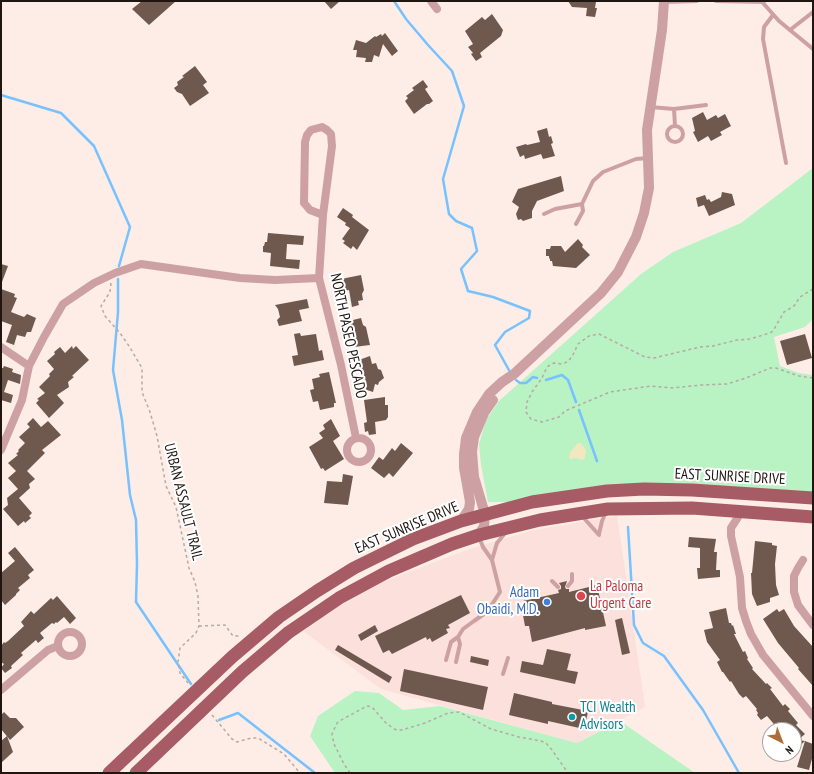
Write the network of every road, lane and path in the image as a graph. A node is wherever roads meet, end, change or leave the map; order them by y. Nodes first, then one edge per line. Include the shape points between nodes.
1 (431, 1) edge
2 (697, 1) edge
3 (716, 1) edge
4 (664, 2) edge
5 (764, 2) edge
6 (437, 9) dead end
7 (813, 12) edge
8 (773, 15) junction
9 (790, 30) junction
10 (813, 49) edge
11 (706, 105) dead end
12 (650, 107) junction
13 (674, 109) junction
14 (675, 126) dead end
15 (648, 158) junction
16 (786, 163) dead end
17 (582, 204) junction
18 (544, 214) dead end
19 (323, 215) junction
20 (576, 224) dead end
21 (319, 278) junction
22 (111, 284) dead end
23 (813, 289) edge
24 (1, 347) edge
25 (29, 366) junction
26 (514, 374) junction
27 (813, 378) edge
28 (356, 438) dead end
29 (1, 450) edge
30 (692, 490) junction
31 (813, 498) edge
32 (692, 508) junction
33 (608, 509) junction
34 (742, 511) junction
35 (579, 513) junction
36 (485, 514) junction
37 (813, 517) edge
38 (462, 520) junction
39 (510, 526) junction
40 (479, 535) junction
41 (492, 560) junction
42 (803, 560) dead end
43 (572, 574) dead end
44 (552, 581) dead end
45 (568, 586) dead end
46 (558, 587) dead end
47 (279, 617) junction
48 (813, 625) edge
49 (199, 626) junction
50 (289, 632) junction
51 (254, 637) junction
52 (458, 637) junction
53 (58, 646) dead end
54 (508, 658) dead end
55 (446, 660) dead end
56 (456, 662) dead end
57 (504, 674) dead end
58 (192, 688) dead end
59 (1, 690) edge
60 (209, 710) dead end
61 (813, 716) edge
62 (109, 773) edge
63 (136, 773) edge
64 (300, 773) edge
65 (350, 773) edge
66 (568, 773) edge

1 - 6 street
2 - 4 lane
3 - 5 lane
4 - 12 street
5 - 8 lane
7 - 9 lane
8 - 9 lane
8 - 16 lane via 764,27 763,40
9 - 10 lane
11 - 13 lane
12 - 13 lane
12 - 15 street via 647,130
13 - 14 lane
15 - 17 lane via 636,159 603,172 593,182
15 - 26 street via 649,188 644,213 636,237 618,272 601,293
17 - 18 lane via 555,209
17 - 20 lane via 583,211
19 - 19 street, NORTH PASEO PESCADO via 333,139 322,127 311,130 305,142 304,203 310,210
19 - 21 street, NORTH PASEO PESCADO
21 - 25 street via 240,278 141,264 94,283 63,304
21 - 28 street, NORTH PASEO PESCADO
22 - 49 path, URBAN ASSAULT TRAIL via 110,292 101,306 105,316 142,368 142,392 150,412 166,486 176,507 189,568 195,582
23 - 27 path via 784,312 773,331 750,339 654,358 645,357 600,334 589,336 578,344 567,362 550,364 527,402 526,412 532,419 542,422 559,417 565,411 610,392 651,386 672,388 727,384 770,368
24 - 25 street
25 - 29 street via 22,400
26 - 36 street via 484,414 474,437 472,464
26 - 38 street via 489,394 477,412 466,438 464,468 470,502
30 - 31 main road, EAST SUNRISE DRIVE
30 - 32 main road
30 - 36 main road, EAST SUNRISE DRIVE via 644,489 600,492 532,502
32 - 33 main road, EAST SUNRISE DRIVE
32 - 34 main road, EAST SUNRISE DRIVE
33 - 35 main road, EAST SUNRISE DRIVE
33 - 35 lane via 603,517 599,535
34 - 37 main road, EAST SUNRISE DRIVE
34 - 61 street via 731,528 731,536 740,577 742,608 751,634 763,655
35 - 39 main road, EAST SUNRISE DRIVE
36 - 38 main road, EAST SUNRISE DRIVE
36 - 40 street via 484,526
38 - 47 main road, EAST SUNRISE DRIVE via 413,539 360,565
39 - 40 main road, EAST SUNRISE DRIVE
39 - 41 lane via 497,543
40 - 41 lane via 483,548
40 - 50 main road, EAST SUNRISE DRIVE via 438,549 389,571 339,598
41 - 52 lane via 500,592 487,612 463,629
42 - 48 street via 794,576 794,592 798,605
43 - 45 lane via 572,581
44 - 46 lane
47 - 50 main road
47 - 51 main road, EAST SUNRISE DRIVE
49 - 51 path via 225,625 233,636
49 - 58 path via 196,633 180,648 178,662 180,673
50 - 63 main road, EAST SUNRISE DRIVE via 242,672
51 - 62 main road, EAST SUNRISE DRIVE
52 - 55 lane via 451,642
52 - 56 lane via 460,644
53 - 59 street via 48,650
54 - 57 lane
60 - 64 path via 237,742 258,738 284,754
65 - 66 path via 334,744 332,734 337,723 367,706 372,707 390,727 398,730 425,723 448,713 459,712 508,735 541,741 552,750

